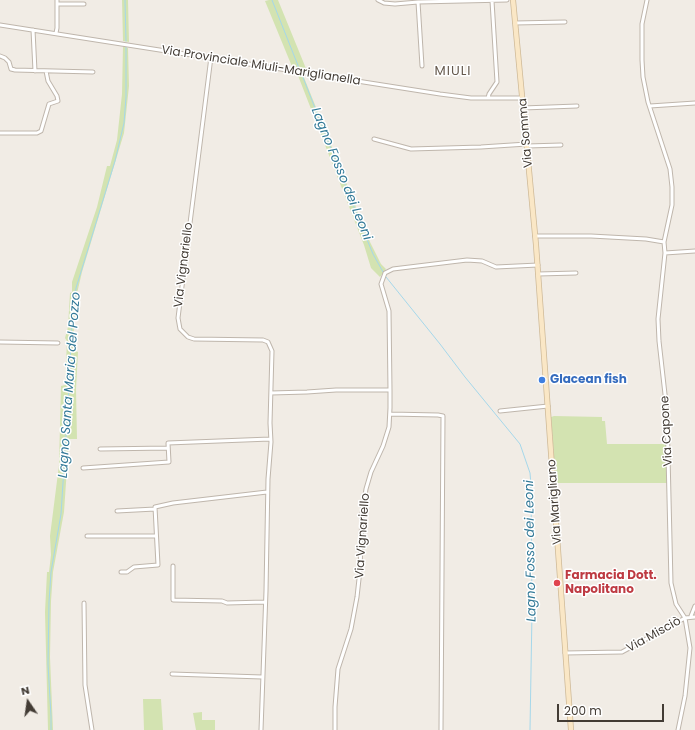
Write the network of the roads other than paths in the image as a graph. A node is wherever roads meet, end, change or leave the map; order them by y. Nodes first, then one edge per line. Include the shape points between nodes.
1 (378, 0) edge
2 (507, 0) edge
3 (513, 0) edge
4 (647, 0) edge
5 (492, 1) edge
6 (57, 2) edge
7 (399, 2) edge
8 (418, 2) junction
9 (84, 4) dead end
10 (565, 22) dead end
11 (515, 23) junction
12 (0, 25) edge
13 (33, 30) junction
14 (56, 33) junction
15 (0, 56) edge
16 (211, 57) junction
17 (422, 66) dead end
18 (35, 71) junction
19 (46, 71) junction
20 (93, 72) dead end
21 (488, 98) junction
22 (522, 98) junction
23 (695, 103) edge
24 (577, 106) dead end
25 (650, 106) junction
26 (523, 108) junction
27 (0, 133) edge
28 (374, 139) dead end
29 (561, 144) dead end
30 (527, 145) junction
31 (535, 236) junction
32 (664, 242) junction
33 (695, 251) edge
34 (665, 253) junction
35 (538, 265) junction
36 (538, 274) junction
37 (576, 274) dead end
38 (0, 342) edge
39 (58, 344) dead end
40 (390, 390) junction
41 (271, 393) junction
42 (548, 406) junction
43 (500, 411) dead end
44 (390, 414) junction
45 (270, 439) junction
46 (168, 448) junction
47 (100, 449) dead end
48 (83, 468) dead end
49 (267, 492) junction
50 (155, 509) junction
51 (117, 511) dead end
52 (87, 536) dead end
53 (156, 536) junction
54 (173, 566) dead end
55 (121, 572) dead end
56 (265, 602) junction
57 (84, 603) dead end
58 (695, 606) edge
59 (691, 616) junction
60 (695, 617) edge
61 (685, 618) junction
62 (565, 653) junction
63 (172, 674) dead end
64 (262, 677) junction
65 (92, 730) edge
66 (261, 730) edge
67 (335, 730) edge
68 (441, 730) edge
69 (571, 730) edge
70 (678, 730) edge

1 - 7 street via 384,3
2 - 5 street
3 - 11 street, Via Somma
4 - 25 street, Via Capone via 642,24 642,60
5 - 8 street
5 - 21 street via 497,82
6 - 9 street
6 - 14 street
7 - 8 street
8 - 17 street
10 - 11 street
11 - 22 street, Via Somma
12 - 13 street, Via Provinciale Miuli-Mariglianella
13 - 14 street, Via Provinciale Miuli-Mariglianella
13 - 18 street
14 - 16 street, Via Provinciale Miuli-Mariglianella
15 - 18 street via 8,60 12,70
16 - 21 street, Via Provinciale Miuli-Mariglianella via 370,84
16 - 41 street, Via Vignariello via 178,318 180,329 194,339 268,342 272,351
18 - 19 street
19 - 20 street
19 - 27 street via 58,101 49,104 41,131
21 - 22 street, Via Provinciale Miuli-Mariglianella
22 - 26 street, Via Somma
23 - 25 street
24 - 26 street
25 - 32 street, Via Capone via 672,178 672,205
26 - 30 street, Via Somma
28 - 30 street via 407,149
29 - 30 street
30 - 31 street, Via Somma
31 - 32 street via 591,236
31 - 35 street, Via Somma
32 - 34 street, Via Capone
33 - 34 street
34 - 61 street, Via Capone via 658,319 667,412 671,583 676,604
35 - 36 street, Via Marigliano
35 - 40 street, Via Vignariello via 496,267 477,260 393,269 385,273 381,287 389,311
36 - 37 street
36 - 42 street, Via Marigliano
38 - 39 street
40 - 41 street
40 - 44 street, Via Vignariello
41 - 45 street, Via Vignariello
42 - 43 street
42 - 62 street, Via Marigliano
44 - 67 street, Via Vignariello via 388,432 366,489 361,525 358,597 337,674
44 - 68 street via 443,416
45 - 46 street via 168,443
45 - 49 street, Via Vignariello
46 - 47 street
46 - 48 street via 169,462
49 - 50 street via 173,503
49 - 56 street, Via Vignariello
50 - 51 street
50 - 53 street
52 - 53 street
53 - 55 street via 158,565 134,566 127,572
54 - 56 street via 173,600
56 - 64 street, Via Vignariello
57 - 65 street via 85,685
58 - 59 street
59 - 60 street, Via Misciò
59 - 61 street, Via Misciò
61 - 62 street, Via Misciò via 622,652
61 - 70 street via 689,657
62 - 69 street, Via Marigliano
63 - 64 street
64 - 66 street, Via Vignariello

